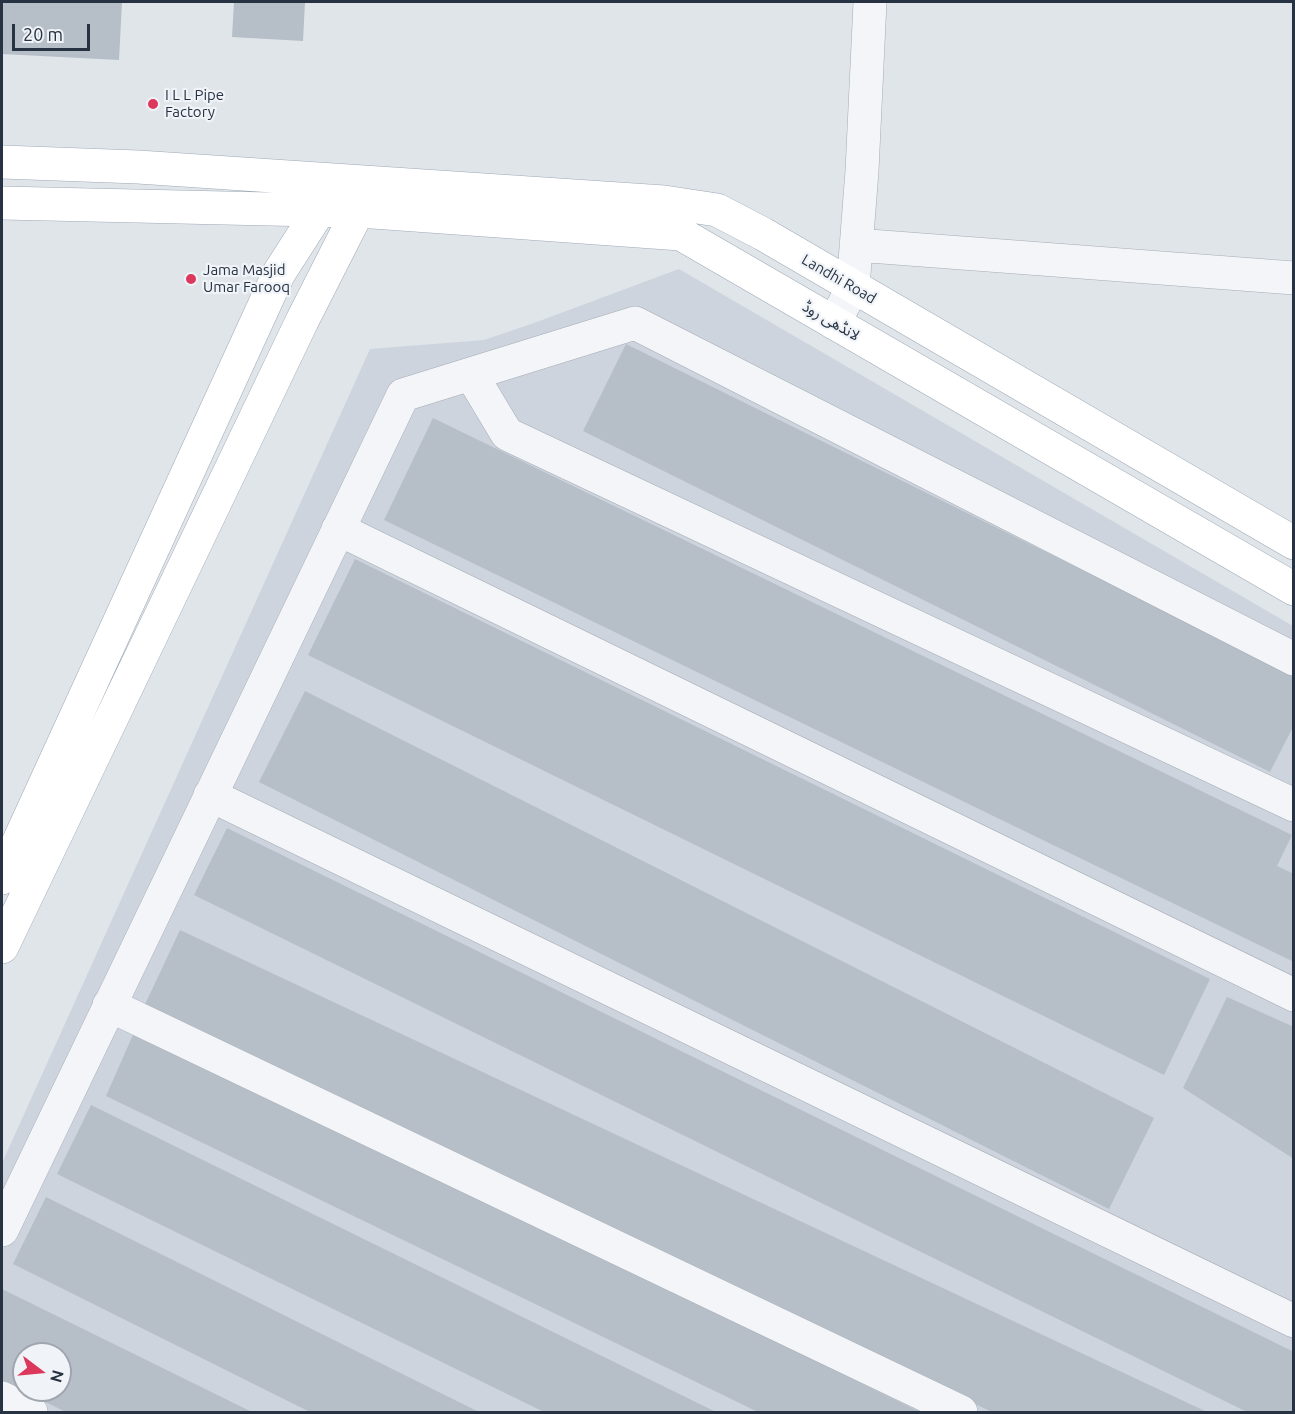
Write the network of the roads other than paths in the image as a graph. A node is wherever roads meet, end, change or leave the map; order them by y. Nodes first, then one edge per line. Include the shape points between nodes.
1 (870, 2) edge
2 (2, 162) edge
3 (326, 195) junction
4 (365, 197) junction
5 (2, 203) edge
6 (856, 245) junction
7 (1293, 278) edge
8 (853, 287) junction
9 (834, 323) junction
10 (471, 374) junction
11 (1264, 526) junction
12 (338, 529) junction
13 (1293, 543) edge
14 (1244, 560) junction
15 (1293, 589) edge
16 (1293, 659) edge
17 (210, 795) junction
18 (1293, 805) edge
19 (5, 861) edge
20 (2, 947) edge
21 (1293, 995) edge
22 (109, 1005) junction
23 (2, 1230) edge
24 (1293, 1321) edge
25 (2, 1398) edge
26 (31, 1413) edge
27 (961, 1413) edge

1 - 6 street
2 - 3 main road via 138,167
3 - 4 main road, Landhi Road
3 - 5 main road
3 - 19 main road via 279,273
4 - 8 main road, Landhi Road via 664,202 717,210
4 - 9 main road, لانڈھی روڈ via 681,234
4 - 20 main road
6 - 7 street
6 - 8 street
8 - 9 street
8 - 11 main road, Landhi Road
9 - 14 main road, لانڈھی روڈ
10 - 12 street via 403,395
10 - 16 street via 635,323
10 - 18 street via 507,434
11 - 13 main road, Landhi Road
11 - 14 main road
12 - 17 street
12 - 21 street
14 - 15 main road, لانڈھی روڈ
17 - 22 street
17 - 24 street
22 - 23 street
22 - 27 street
25 - 26 street

